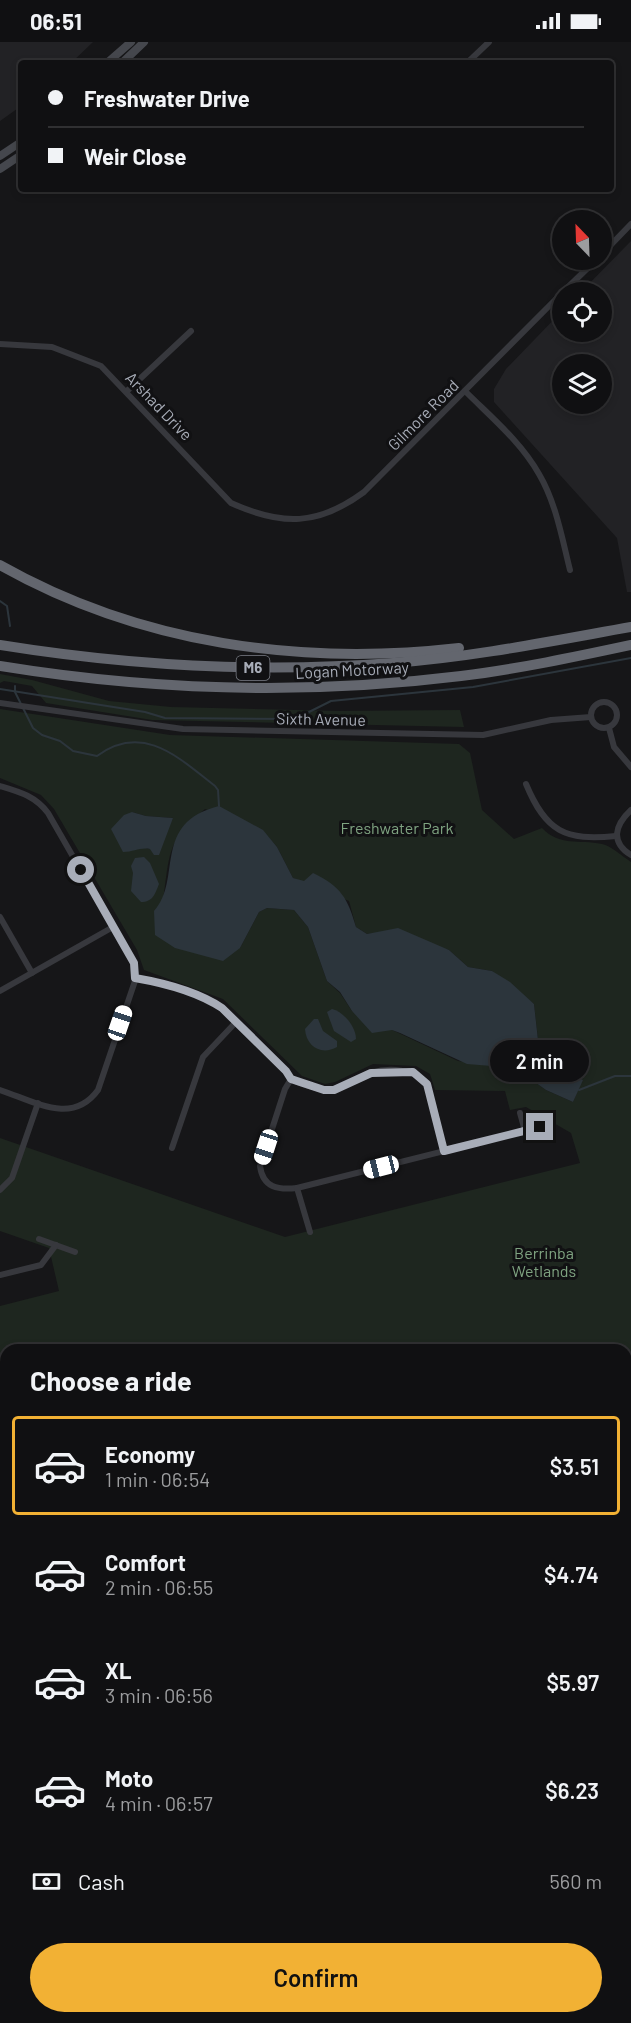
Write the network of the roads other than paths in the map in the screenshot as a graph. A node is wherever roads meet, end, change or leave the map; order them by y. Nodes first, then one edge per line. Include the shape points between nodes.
1 (131, 42) edge
2 (144, 42) edge
3 (489, 42) edge
4 (110, 60) edge
5 (125, 60) edge
6 (470, 60) edge
7 (18, 144) edge
8 (0, 156) edge
9 (18, 157) edge
10 (0, 169) edge
11 (631, 224) edge
12 (612, 244) edge
13 (586, 270) edge
14 (574, 282) edge
15 (552, 304) edge
16 (191, 331) dead end
17 (0, 344) edge
18 (127, 391) junction
19 (466, 392) junction
20 (282, 520) joint
21 (0, 565) edge
22 (570, 570) dead end
23 (631, 627) edge
24 (0, 645) edge
25 (631, 645) edge
26 (507, 649) junction
27 (0, 666) edge
28 (2, 703) edge
29 (591, 717) junction
30 (609, 728) junction
31 (631, 767) edge
32 (525, 784) dead end
33 (0, 786) edge
34 (631, 810) edge
35 (616, 836) junction
36 (631, 855) edge
37 (0, 917) edge
38 (113, 927) junction
39 (32, 973) junction
40 (135, 978) junction
41 (0, 991) edge
42 (236, 1022) junction
43 (291, 1079) junction
44 (0, 1090) edge
45 (38, 1103) junction
46 (520, 1113) dead end
47 (540, 1127) dead end
48 (525, 1131) junction
49 (172, 1148) dead end
50 (444, 1151) junction
51 (297, 1188) junction
52 (0, 1190) edge
53 (310, 1232) dead end
54 (39, 1239) dead end
55 (56, 1245) junction
56 (75, 1252) dead end
57 (0, 1275) edge

1 - 4 main road
2 - 5 main road
3 - 6 street
7 - 8 main road
9 - 10 main road
11 - 12 street
13 - 14 street, Gilmore Road
15 - 19 street, Gilmore Road
16 - 18 street
17 - 18 street, Arshad Drive via 52,346 85,358 101,366
18 - 20 street, Arshad Drive via 231,503
19 - 20 street, Gilmore Road via 364,492 343,507 314,518
19 - 22 street via 539,474 551,497
21 - 26 highway via 85,606 227,645 349,655 478,646
23 - 26 highway, Logan Motorway / M6
24 - 26 highway, Logan Motorway / M6 via 122,661 263,668 395,663
25 - 27 highway, Logan Motorway / M6 via 463,676 314,688 146,685
28 - 29 street, Sixth Avenue via 183,729 465,735
29 - 30 street via 597,727
29 - 30 street via 600,702 613,705 617,717
30 - 31 street via 614,747
32 - 35 street via 549,826 559,832
33 - 38 street via 40,803
34 - 35 street via 617,826
35 - 36 street via 622,850
37 - 39 street
38 - 39 street
38 - 40 street via 134,963
39 - 41 street
40 - 42 street via 212,1002
40 - 45 street via 98,1090 77,1108 60,1110
42 - 43 street
42 - 49 street via 203,1057
43 - 50 street via 334,1090 371,1073 413,1072 427,1084
43 - 51 street via 260,1166 261,1178 269,1186 282,1190
44 - 45 street
45 - 52 street via 12,1179
46 - 48 street
47 - 48 street
48 - 50 street
50 - 51 street
51 - 53 street
54 - 55 street
55 - 56 street
55 - 57 street via 41,1265

